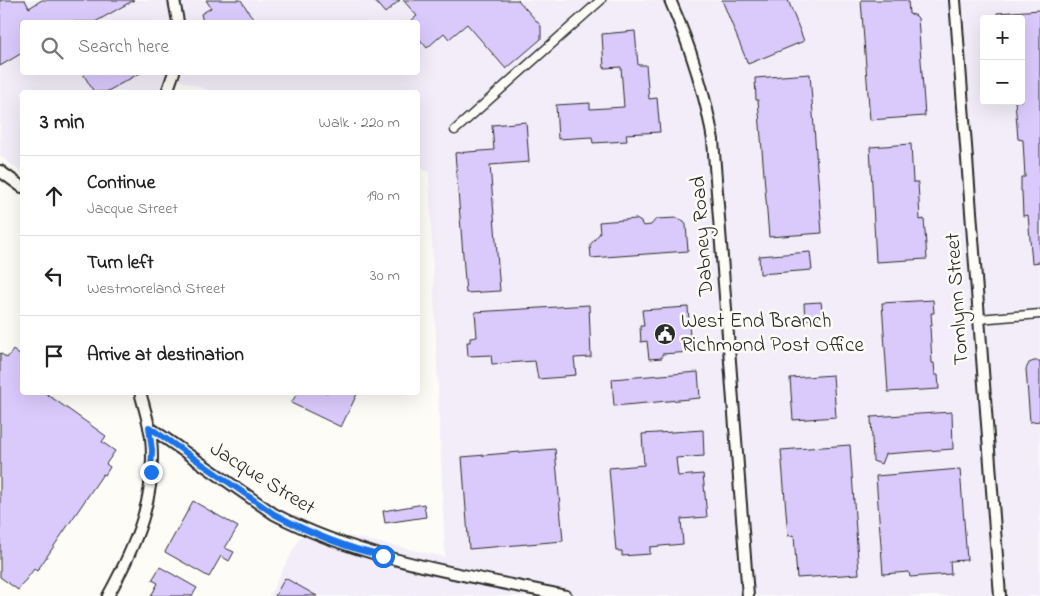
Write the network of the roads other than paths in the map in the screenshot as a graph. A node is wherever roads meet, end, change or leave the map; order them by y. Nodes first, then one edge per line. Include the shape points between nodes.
1 (174, 0) edge
2 (601, 0) edge
3 (670, 0) edge
4 (955, 0) edge
5 (178, 20) edge
6 (173, 75) edge
7 (168, 90) edge
8 (455, 130) dead end
9 (0, 170) edge
10 (20, 185) edge
11 (1040, 314) edge
12 (978, 319) junction
13 (141, 395) edge
14 (149, 427) junction
15 (108, 596) edge
16 (566, 596) edge
17 (748, 596) edge
18 (1000, 596) edge

1 - 5 street
2 - 8 street
3 - 17 street, Dabney Road via 693,56 713,140
4 - 12 street, Tomlynn Street
6 - 7 street
9 - 10 street
11 - 12 street
12 - 18 street, Tomlynn Street
13 - 14 street
14 - 15 street via 152,459 146,509 136,541
14 - 16 street, Jacque Street via 274,514 331,540 369,553

